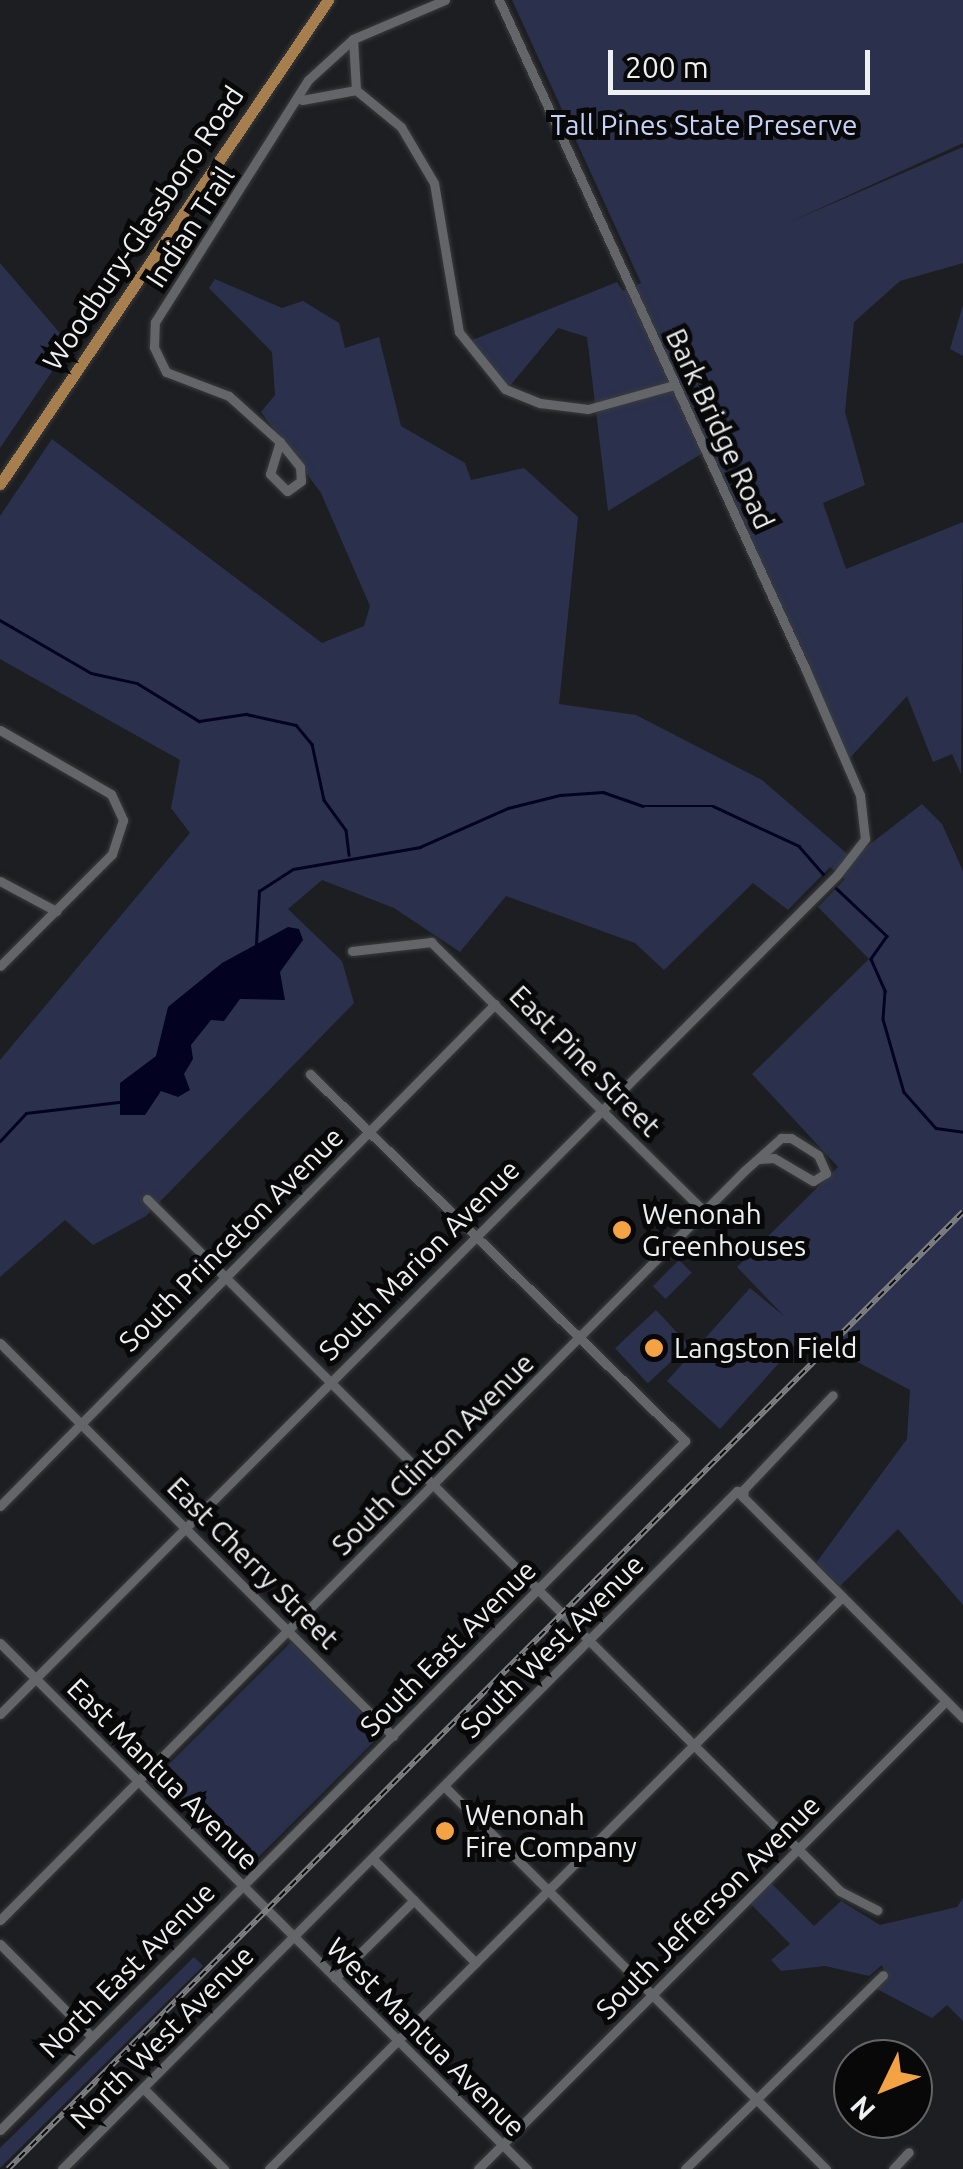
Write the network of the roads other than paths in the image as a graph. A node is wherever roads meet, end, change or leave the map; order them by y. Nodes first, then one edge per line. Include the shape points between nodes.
1 (328, 0) edge
2 (445, 0) edge
3 (498, 0) edge
4 (353, 38) junction
5 (356, 90) junction
6 (300, 100) junction
7 (674, 385) junction
8 (280, 442) junction
9 (0, 484) edge
10 (0, 730) edge
11 (836, 875) joint
12 (0, 881) edge
13 (56, 912) junction
14 (352, 951) dead end
15 (0, 966) edge
16 (495, 1004) junction
17 (310, 1074) dead end
18 (600, 1108) junction
19 (369, 1132) junction
20 (759, 1158) junction
21 (147, 1198) dead end
22 (706, 1214) junction
23 (475, 1236) junction
24 (228, 1276) junction
25 (579, 1338) junction
26 (0, 1343) edge
27 (332, 1380) junction
28 (834, 1395) dead end
29 (82, 1423) junction
30 (436, 1484) junction
31 (744, 1497) junction
32 (0, 1506) edge
33 (186, 1528) junction
34 (540, 1588) junction
35 (842, 1597) junction
36 (289, 1631) junction
37 (590, 1639) junction
38 (0, 1644) edge
39 (36, 1679) junction
40 (946, 1700) junction
41 (0, 1714) edge
42 (963, 1718) edge
43 (392, 1736) junction
44 (695, 1743) junction
45 (138, 1782) junction
46 (445, 1787) junction
47 (798, 1848) junction
48 (373, 1859) junction
49 (244, 1886) junction
50 (549, 1891) junction
51 (414, 1900) junction
52 (877, 1910) dead end
53 (0, 1920) edge
54 (294, 1937) junction
55 (0, 1944) edge
56 (476, 1963) junction
57 (883, 1975) dead end
58 (335, 1978) junction
59 (652, 1995) junction
60 (91, 2036) junction
61 (398, 2041) junction
62 (144, 2088) junction
63 (756, 2098) junction
64 (0, 2130) edge
65 (502, 2145) junction
66 (909, 2152) dead end
67 (62, 2169) edge
68 (224, 2169) edge
69 (269, 2169) edge
70 (478, 2169) edge
71 (526, 2169) edge
72 (685, 2169) edge
73 (826, 2169) edge
74 (892, 2169) edge

1 - 9 main road, Woodbury-Glassboro Road
2 - 4 street, Indian Trail
3 - 7 street, Bark Bridge Road
4 - 5 street
4 - 6 street, Indian Trail via 308,80
5 - 6 street
5 - 7 street via 392,116 431,175 444,218 448,293 459,332 504,389 588,409
6 - 8 street, Indian Trail via 155,322 154,336 166,372 229,396
7 - 11 street, Bark Bridge Road via 860,795 865,839
8 - 8 street via 270,474 287,491 302,481 297,460
10 - 13 street via 97,784 119,806 121,836 112,854
11 - 18 street, South Marion Avenue
12 - 13 street
13 - 15 street
14 - 16 street, East Pine Street via 431,942
16 - 18 street, East Pine Street
16 - 19 street, South Princeton Avenue
17 - 19 street
18 - 22 street, East Pine Street
18 - 23 street, South Marion Avenue
19 - 23 street
19 - 24 street, South Princeton Avenue
20 - 20 street, South Clinton Avenue via 791,1138 818,1155 826,1173 813,1180 787,1164
20 - 22 street, South Clinton Avenue
21 - 24 street
22 - 25 street, South Clinton Avenue
23 - 25 street
23 - 27 street, South Marion Avenue
24 - 27 street
24 - 29 street, South Princeton Avenue
25 - 30 street, South Clinton Avenue
25 - 34 street, South East Avenue via 685,1441
26 - 29 street, East Cherry Street
27 - 30 street
27 - 33 street, South Marion Avenue
28 - 31 street, South West Avenue via 744,1488
29 - 32 street, South Princeton Avenue
29 - 33 street, East Cherry Street
30 - 34 street
30 - 36 street, South Clinton Avenue
31 - 35 street
31 - 37 street, South West Avenue via 736,1490
33 - 36 street, East Cherry Street
33 - 39 street, South Marion Avenue
34 - 37 street
34 - 43 street, South East Avenue
35 - 40 street
35 - 44 street
36 - 43 street, East Cherry Street
36 - 45 street, South Clinton Avenue
37 - 44 street
37 - 46 street, South West Avenue
38 - 39 street, East Mantua Avenue
39 - 41 street, South Marion Avenue
39 - 45 street, East Mantua Avenue
40 - 42 street
40 - 47 street, South Jefferson Avenue
43 - 49 street, South East Avenue
44 - 47 street
44 - 50 street
45 - 49 street, East Mantua Avenue
45 - 53 street, South Clinton Avenue
46 - 48 street, South West Avenue
46 - 50 street
47 - 52 street via 857,1904
47 - 59 street, South Jefferson Avenue
48 - 51 street
48 - 54 street, South West Avenue
49 - 54 street, East Mantua Avenue
49 - 60 street, North East Avenue
50 - 56 street
50 - 59 street
51 - 56 street
51 - 58 street
54 - 58 street, West Mantua Avenue
54 - 62 street, North West Avenue
55 - 60 street
56 - 61 street
57 - 63 street
58 - 61 street, West Mantua Avenue
59 - 63 street
59 - 65 street, South Jefferson Avenue
60 - 64 street, North East Avenue
61 - 65 street, West Mantua Avenue
61 - 69 street
62 - 67 street, North West Avenue
62 - 68 street
63 - 72 street
63 - 73 street
65 - 70 street, South Jefferson Avenue
65 - 71 street, West Mantua Avenue
66 - 74 street

